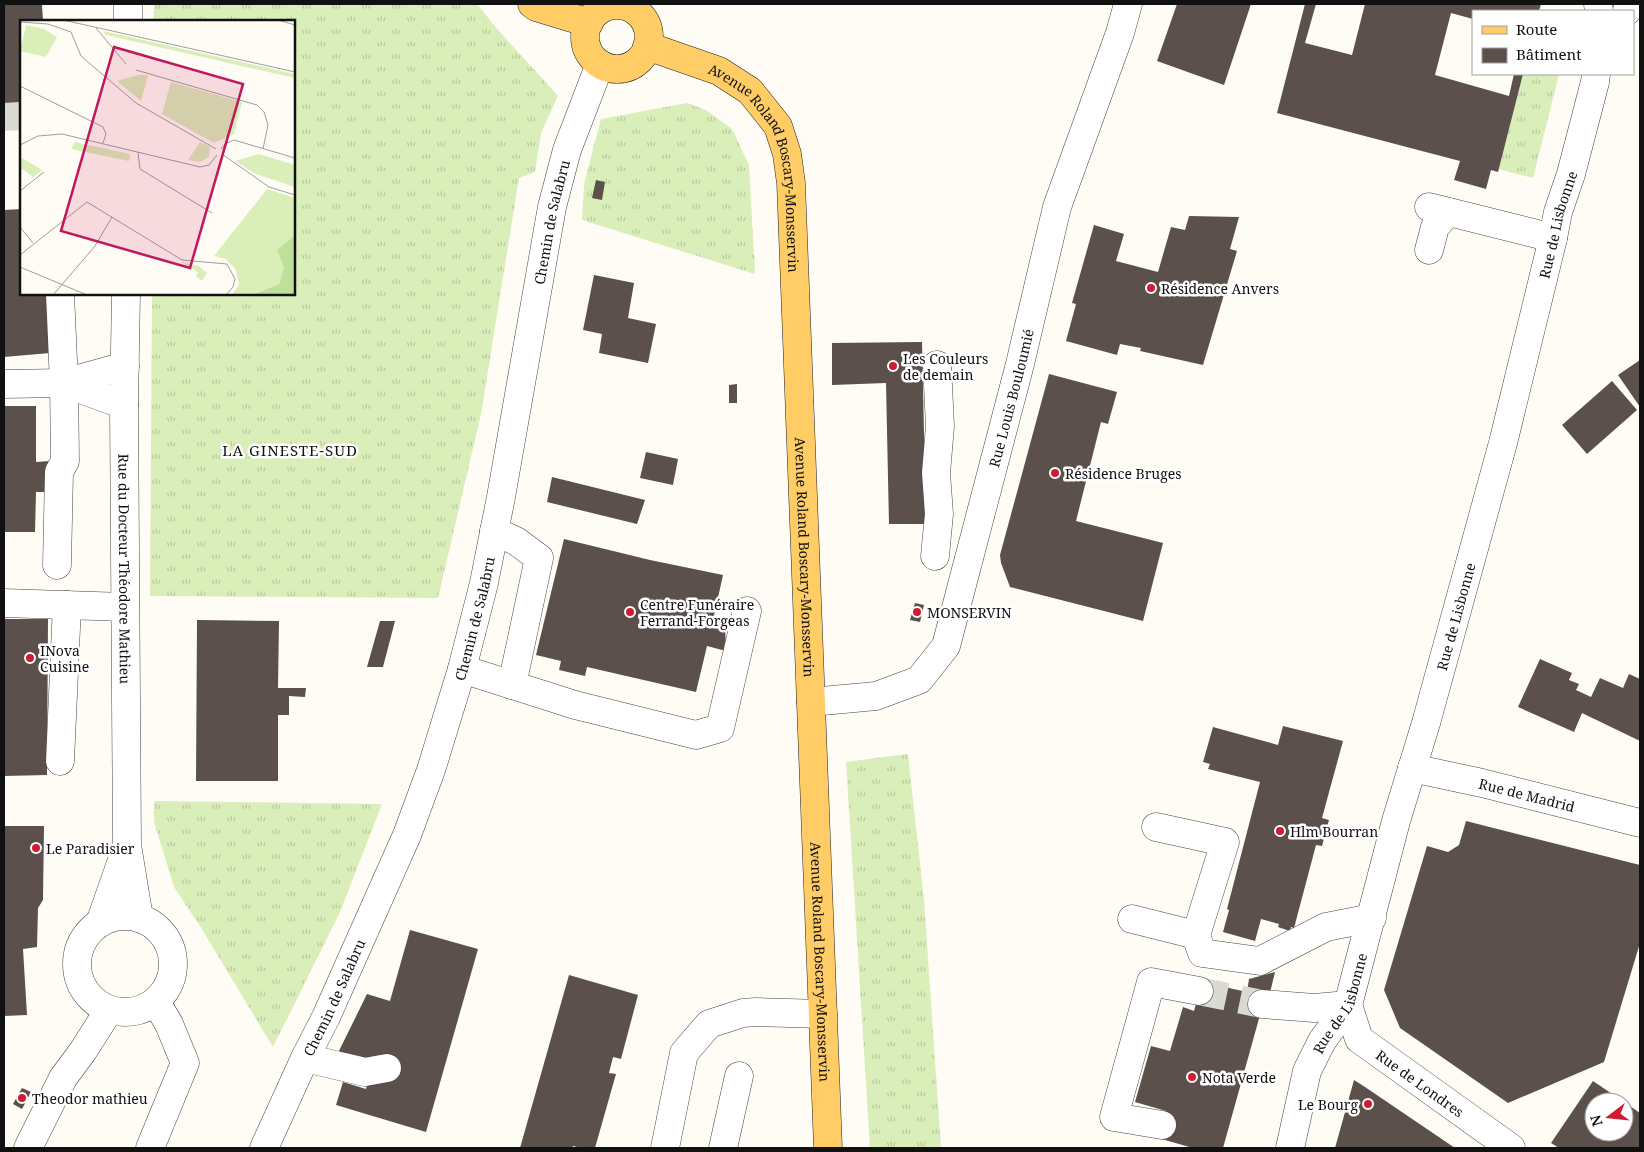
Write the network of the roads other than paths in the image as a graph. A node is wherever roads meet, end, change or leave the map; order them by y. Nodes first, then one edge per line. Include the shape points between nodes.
1 (128, 4) edge
2 (532, 4) edge
3 (1128, 4) edge
4 (627, 5) edge
5 (128, 20) edge
6 (589, 22) junction
7 (647, 46) junction
8 (600, 64) junction
9 (1596, 75) edge
10 (1553, 238) junction
11 (1429, 250) dead end
12 (60, 295) edge
13 (126, 295) edge
14 (937, 365) dead end
15 (125, 366) junction
16 (64, 383) junction
17 (4, 384) edge
18 (124, 405) junction
19 (494, 531) junction
20 (935, 556) dead end
21 (57, 565) dead end
22 (4, 603) edge
23 (67, 605) junction
24 (125, 608) junction
25 (747, 611) dead end
26 (462, 669) junction
27 (512, 685) junction
28 (811, 702) junction
29 (60, 761) dead end
30 (1412, 768) junction
31 (1640, 824) edge
32 (1156, 827) dead end
33 (127, 845) junction
34 (139, 918) junction
35 (1372, 918) junction
36 (1132, 919) dead end
37 (100, 923) junction
38 (1196, 935) junction
39 (1199, 992) tunnel mouth
40 (156, 1002) junction
41 (1262, 1004) tunnel mouth
42 (1348, 1005) junction
43 (110, 1010) junction
44 (823, 1014) junction
45 (305, 1058) junction
46 (387, 1068) dead end
47 (739, 1076) dead end
48 (1162, 1125) dead end
49 (28, 1148) edge
50 (150, 1148) edge
51 (264, 1148) edge
52 (665, 1148) edge
53 (723, 1148) edge
54 (828, 1148) edge
55 (1290, 1148) edge
56 (1511, 1148) edge

1 - 5 street
2 - 6 main road
3 - 28 street, Rue Louis Bouloumié via 1057,207 1020,364 946,646 919,680 876,696
4 - 6 main road via 600,10
4 - 7 main road via 647,26
6 - 8 main road via 586,32 588,50
7 - 8 main road via 643,55 628,66 619,69
7 - 28 main road, Avenue Roland Boscary-Monsservin via 719,71 750,91 778,126 788,154
8 - 19 street, Chemin de Salabru via 567,150 552,207
9 - 10 street, Rue de Lisbonne
10 - 11 street via 1438,209
10 - 30 street, Rue de Lisbonne via 1503,443
12 - 16 street
13 - 15 street, Rue du Docteur Théodore Mathieu
14 - 20 street via 940,426
15 - 16 street
15 - 18 street, Rue du Docteur Théodore Mathieu
16 - 17 street
16 - 18 street
16 - 21 street via 65,461 58,472
18 - 24 street, Rue du Docteur Théodore Mathieu
19 - 26 street, Chemin de Salabru
19 - 27 street via 516,540 539,558
22 - 23 street
23 - 24 street
23 - 29 street
24 - 33 street, Rue du Docteur Théodore Mathieu
25 - 27 street via 720,728 696,735 574,705
26 - 27 street
26 - 45 street, Chemin de Salabru via 408,836
28 - 44 main road, Avenue Roland Boscary-Monsservin
30 - 31 street, Rue de Madrid
30 - 35 street, Rue de Lisbonne
32 - 38 street via 1226,842
33 - 34 street, Rue du Docteur Théodore Mathieu
33 - 37 street, Rue du Docteur Théodore Mathieu
34 - 37 street via 126,916
34 - 40 street via 164,935 171,948 172,978
35 - 38 street via 1326,927 1260,961 1202,953
35 - 42 street, Rue de Lisbonne
36 - 38 street
37 - 43 street, Rue du Docteur Théodore Mathieu via 88,933 80,947 77,962 79,978 86,992 96,1003
39 - 48 street via 1151,982 1114,1117
40 - 43 street via 142,1010 126,1013
40 - 50 street via 185,1064
41 - 42 street via 1314,1008
42 - 55 street, Rue de Lisbonne via 1322,1041 1308,1071
42 - 56 street, Rue de Londres via 1359,1039
43 - 49 street via 63,1078
44 - 52 street via 743,1013 709,1024 684,1054
44 - 54 main road, Avenue Roland Boscary-Monsservin
45 - 46 street via 365,1072
45 - 51 street, Chemin de Salabru
47 - 53 street

